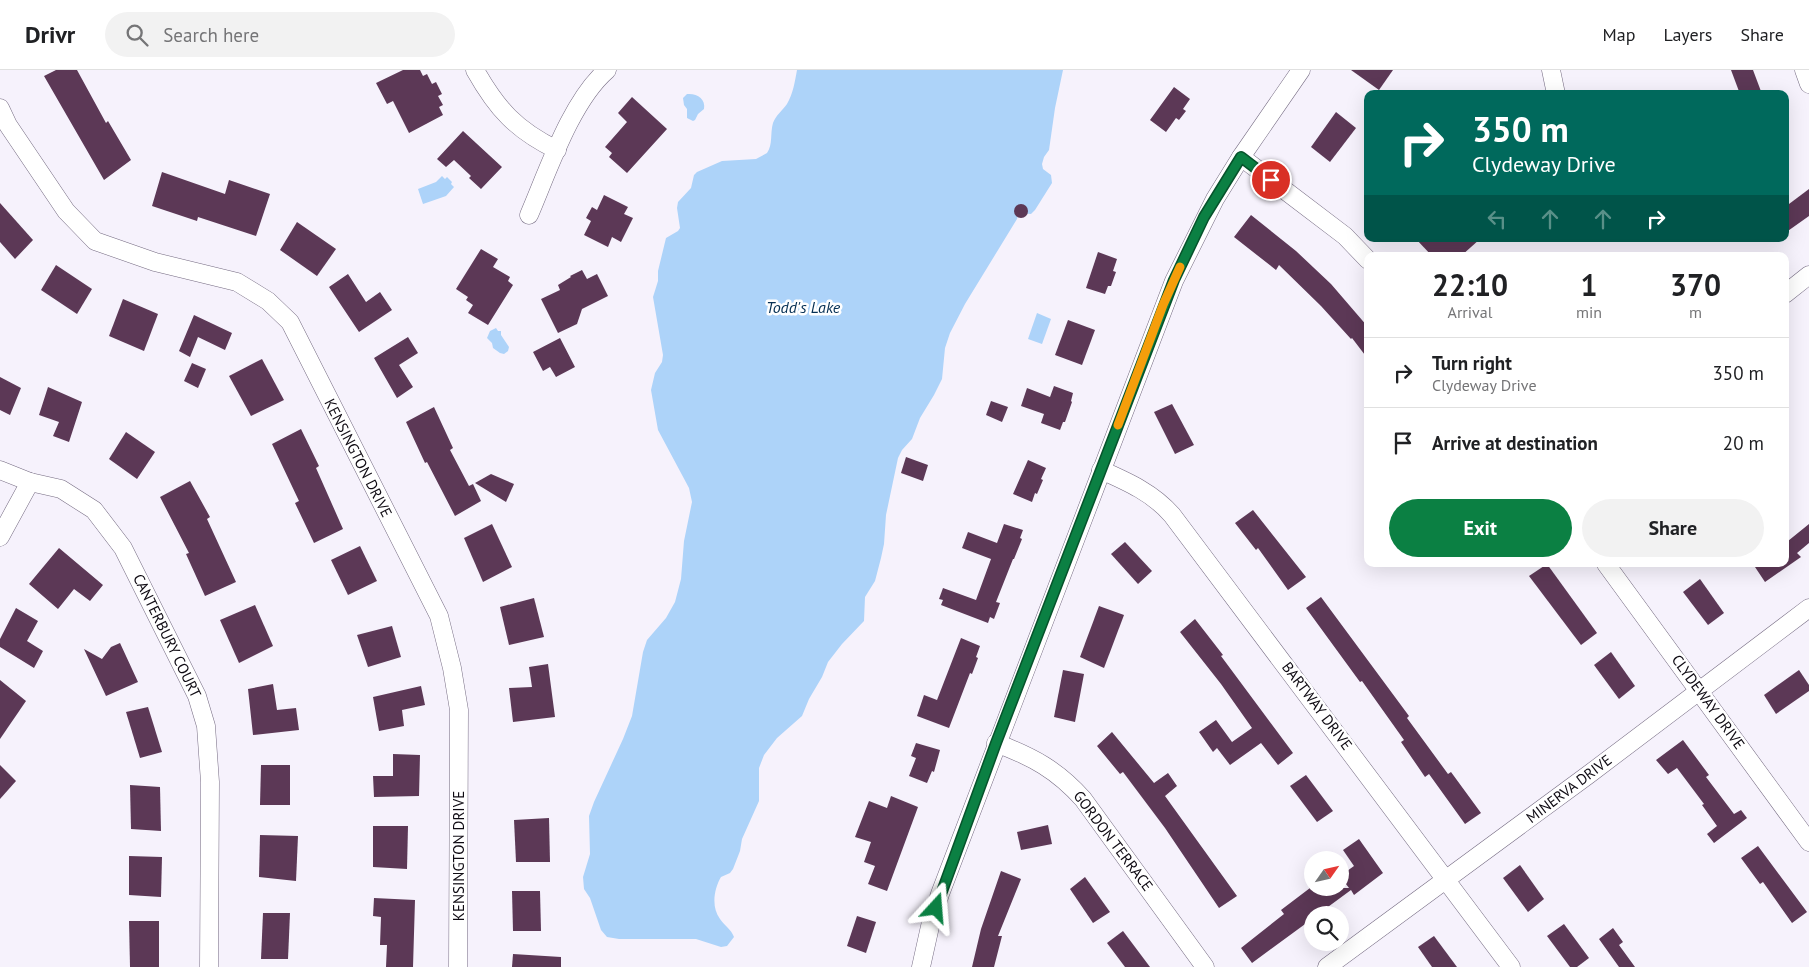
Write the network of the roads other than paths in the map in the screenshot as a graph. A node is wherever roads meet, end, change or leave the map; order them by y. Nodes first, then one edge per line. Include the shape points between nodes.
1 (475, 70) edge
2 (607, 70) edge
3 (1301, 70) edge
4 (1804, 70) edge
5 (1552, 73) edge
6 (1809, 84) edge
7 (1555, 90) edge
8 (1565, 90) edge
9 (0, 108) edge
10 (4, 130) edge
11 (556, 150) junction
12 (1241, 157) junction
13 (529, 215) dead end
14 (1364, 256) edge
15 (1809, 275) edge
16 (1789, 291) edge
17 (0, 470) edge
18 (1101, 470) junction
19 (30, 482) junction
20 (0, 537) edge
21 (1608, 567) edge
22 (1809, 608) edge
23 (1699, 690) junction
24 (996, 743) junction
25 (1809, 842) edge
26 (1446, 879) junction
27 (208, 967) edge
28 (458, 967) edge
29 (921, 967) edge
30 (1205, 967) edge
31 (1327, 967) edge
32 (1512, 967) edge

1 - 11 street via 490,96 511,120 527,134
2 - 11 street via 584,96
3 - 12 street
4 - 6 street
5 - 7 street
5 - 8 street
9 - 10 street, KENSINGTON DRIVE
10 - 28 street, KENSINGTON DRIVE via 66,211 95,241 156,262 237,282 268,301 290,322 439,616 459,710
11 - 13 street
12 - 14 street via 1346,236
12 - 18 street via 1204,217 1174,280
15 - 16 street
17 - 19 street, CANTERBURY COURT
18 - 24 street
18 - 26 street, BARTWAY DRIVE via 1143,490 1172,515
19 - 20 street
19 - 27 street, CANTERBURY COURT via 61,489 94,510 123,548 197,696 206,726 210,782
21 - 23 street, CLYDEWAY DRIVE
22 - 23 street, MINERVA DRIVE
23 - 25 street, CLYDEWAY DRIVE
23 - 26 street, MINERVA DRIVE
24 - 29 street via 940,894
24 - 30 street, GORDON TERRACE via 1048,767 1074,789
26 - 31 street, MINERVA DRIVE
26 - 32 street, BARTWAY DRIVE

